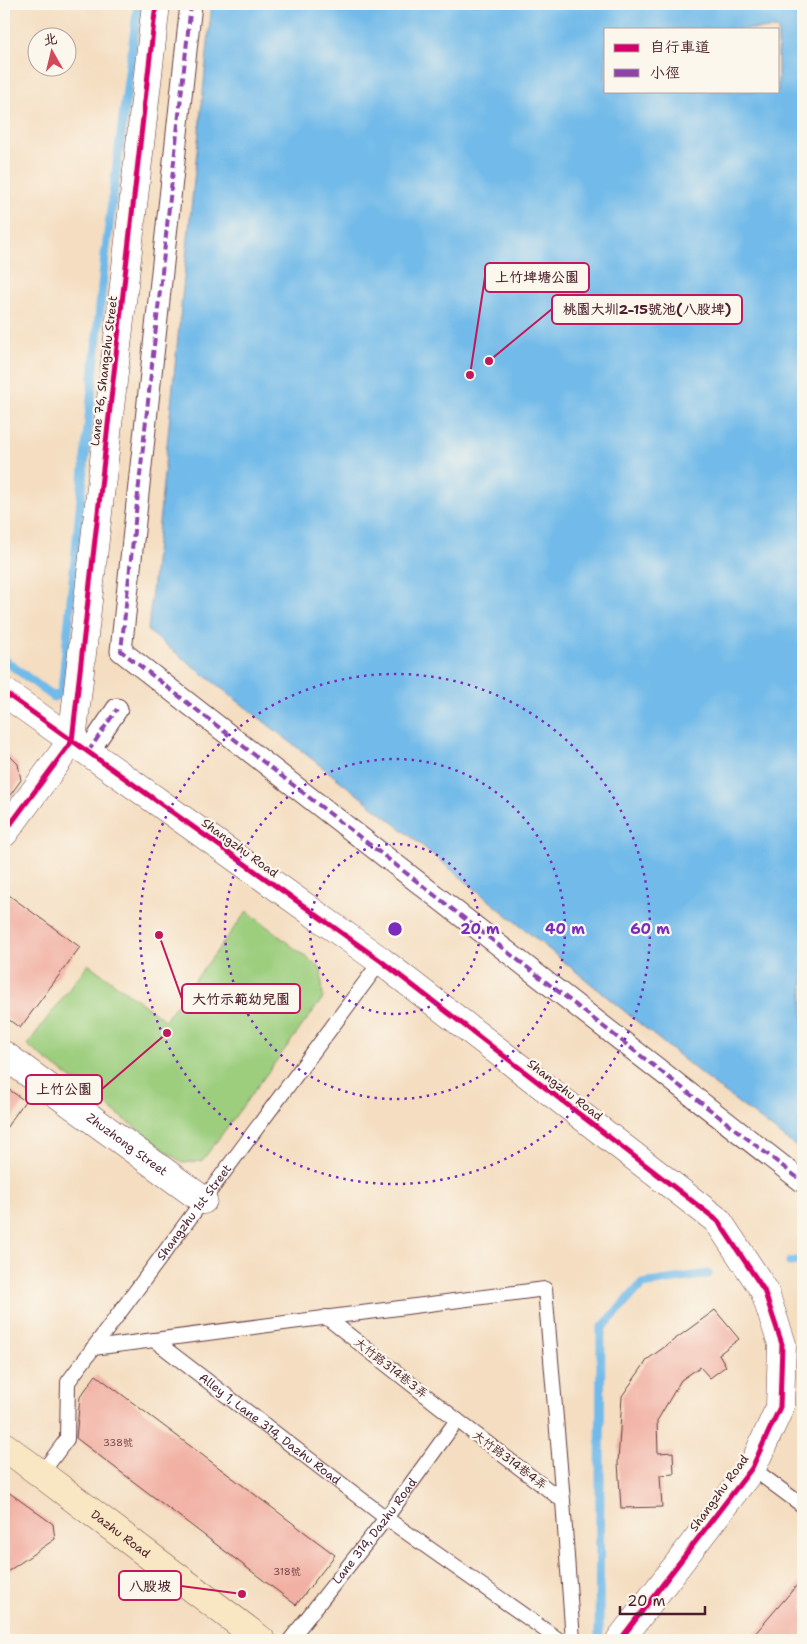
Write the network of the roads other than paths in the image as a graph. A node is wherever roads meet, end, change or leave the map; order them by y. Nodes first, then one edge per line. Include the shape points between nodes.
1 (156, 4) edge
2 (191, 4) edge
3 (4, 692) edge
4 (117, 709) dead end
5 (80, 746) junction
6 (4, 833) edge
7 (381, 961) junction
8 (4, 1055) edge
9 (803, 1182) edge
10 (202, 1200) junction
11 (326, 1317) junction
12 (154, 1340) junction
13 (93, 1348) junction
14 (456, 1420) junction
15 (4, 1446) edge
16 (752, 1468) junction
17 (42, 1474) junction
18 (563, 1500) junction
19 (803, 1506) edge
20 (386, 1518) junction
21 (261, 1640) edge
22 (290, 1640) edge
23 (559, 1640) edge
24 (573, 1640) edge
25 (620, 1640) edge

1 - 5 street, Lane 76, Shangzhu Street
2 - 9 street via 121,651
3 - 5 street, Shangzhu Road
4 - 5 street
5 - 6 street
5 - 7 street, Shangzhu Road
7 - 10 lane, Shangzhu 1st Street
7 - 16 street, Shangzhu Road via 718,1221 764,1290 782,1344 780,1407
8 - 10 street, Zhuzhong Street
10 - 13 lane, Shangzhu 1st Street
11 - 12 lane
11 - 14 lane, 大竹路314巷3弄
11 - 18 lane via 545,1288
12 - 13 lane
12 - 20 lane, Alley 1, Lane 314, Dazhu Road
13 - 17 lane, Shangzhu 1st Street via 68,1382 67,1439
14 - 18 lane, 大竹路314巷4弄
14 - 20 lane, Lane 314, Dazhu Road
15 - 17 main road, Dazhu Road
16 - 19 lane
16 - 25 street, Shangzhu Road
17 - 21 main road, Dazhu Road
18 - 24 lane
20 - 22 lane, Lane 314, Dazhu Road
20 - 23 lane, Alley 1, Lane 314, Dazhu Road

